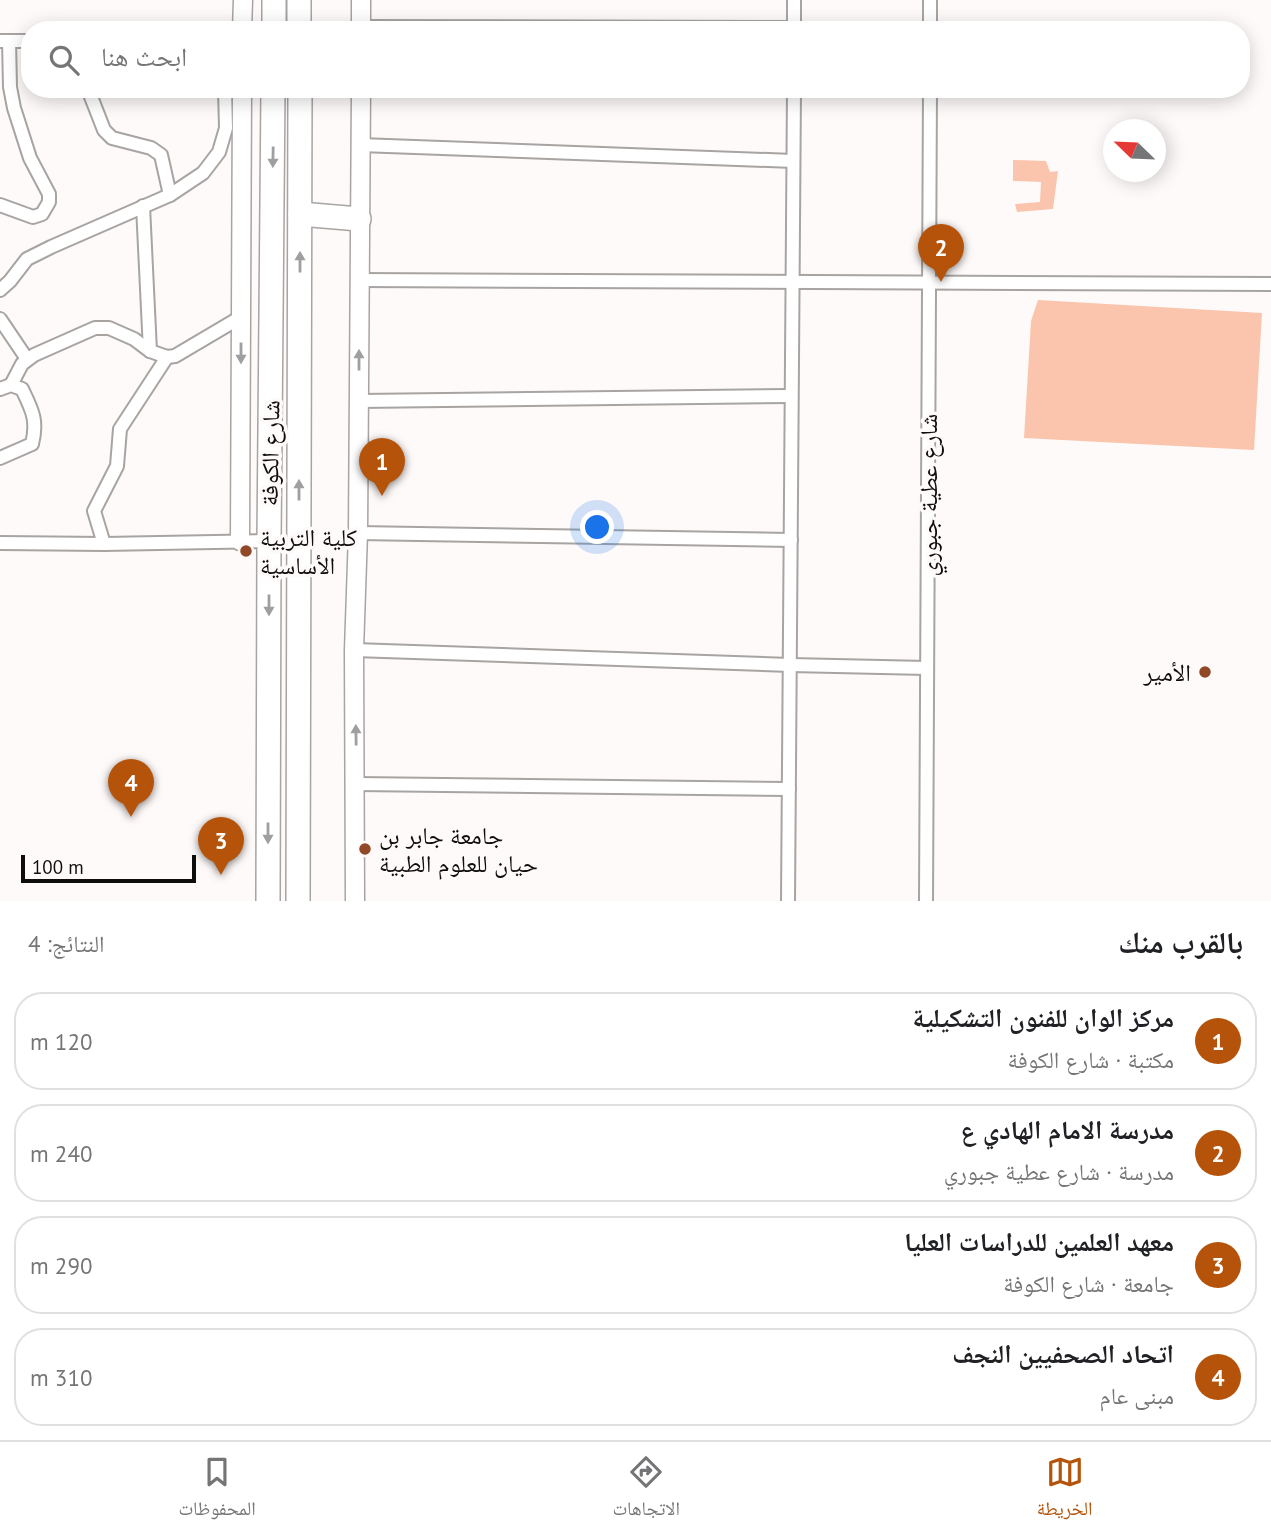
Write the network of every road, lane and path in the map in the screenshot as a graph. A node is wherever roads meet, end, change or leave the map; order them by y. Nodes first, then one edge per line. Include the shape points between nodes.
1 (243, 0) edge
2 (274, 0) edge
3 (299, 0) edge
4 (361, 0) edge
5 (794, 0) edge
6 (930, 0) edge
7 (242, 21) edge
8 (274, 21) edge
9 (299, 21) edge
10 (361, 21) edge
11 (794, 21) edge
12 (930, 21) edge
13 (4, 41) edge
14 (92, 98) edge
15 (225, 98) edge
16 (242, 98) edge
17 (273, 98) edge
18 (300, 98) edge
19 (361, 98) edge
20 (794, 98) edge
21 (930, 98) edge
22 (360, 145) junction
23 (793, 161) junction
24 (170, 195) junction
25 (0, 205) edge
26 (143, 206) junction
27 (300, 214) junction
28 (359, 219) junction
29 (359, 280) junction
30 (792, 282) junction
31 (929, 282) junction
32 (1271, 284) edge
33 (0, 289) edge
34 (241, 317) junction
35 (0, 319) edge
36 (150, 351) junction
37 (167, 357) junction
38 (27, 359) junction
39 (5, 387) edge
40 (792, 396) junction
41 (359, 401) junction
42 (0, 457) edge
43 (358, 533) junction
44 (791, 540) junction
45 (240, 541) junction
46 (269, 541) junction
47 (0, 543) edge
48 (104, 544) junction
49 (355, 650) junction
50 (790, 665) junction
51 (927, 668) junction
52 (356, 784) junction
53 (789, 789) junction
54 (268, 901) edge
55 (298, 901) edge
56 (355, 901) edge
57 (788, 901) edge
58 (926, 901) edge

1 - 7 street
2 - 8 highway
3 - 9 highway
4 - 10 street
5 - 11 street
6 - 12 street
13 - 25 street via 13,108 49,202 42,214 33,217
14 - 24 street via 112,138 161,155
15 - 24 street via 226,128 219,152 203,173
16 - 34 street
17 -> 46 highway, شارع الكوفة
18 - 27 highway, شارع الكوفة
19 - 22 street
20 - 23 street
21 - 31 street, شارع عطية جبوري
22 - 23 street
22 - 28 street
23 - 30 street
24 - 26 street
26 - 33 street via 27,259
26 - 36 street
27 - 28 highway
55 -> 27 highway, شارع الكوفة
28 - 29 street
29 - 30 street
41 -> 29 street
30 - 31 street
30 - 40 street
31 - 32 street
31 - 51 street, شارع عطية جبوري
34 - 37 street
34 -> 45 street
35 - 38 street
36 - 37 street
36 - 38 street via 109,328 95,328
37 - 48 street via 120,429 117,466 94,511
38 - 39 street
39 - 42 street via 23,388 36,428 32,444
40 - 41 street
40 - 44 street
41 - 43 street
43 - 44 street
43 - 49 street
44 - 50 street
45 - 46 street
45 - 48 street
46 -> 54 highway, شارع الكوفة
47 - 48 street
49 - 50 street
52 -> 49 street
50 - 51 street
50 - 53 street
51 - 58 street, شارع عطية جبوري
52 - 53 street
52 - 56 street
53 - 57 street

